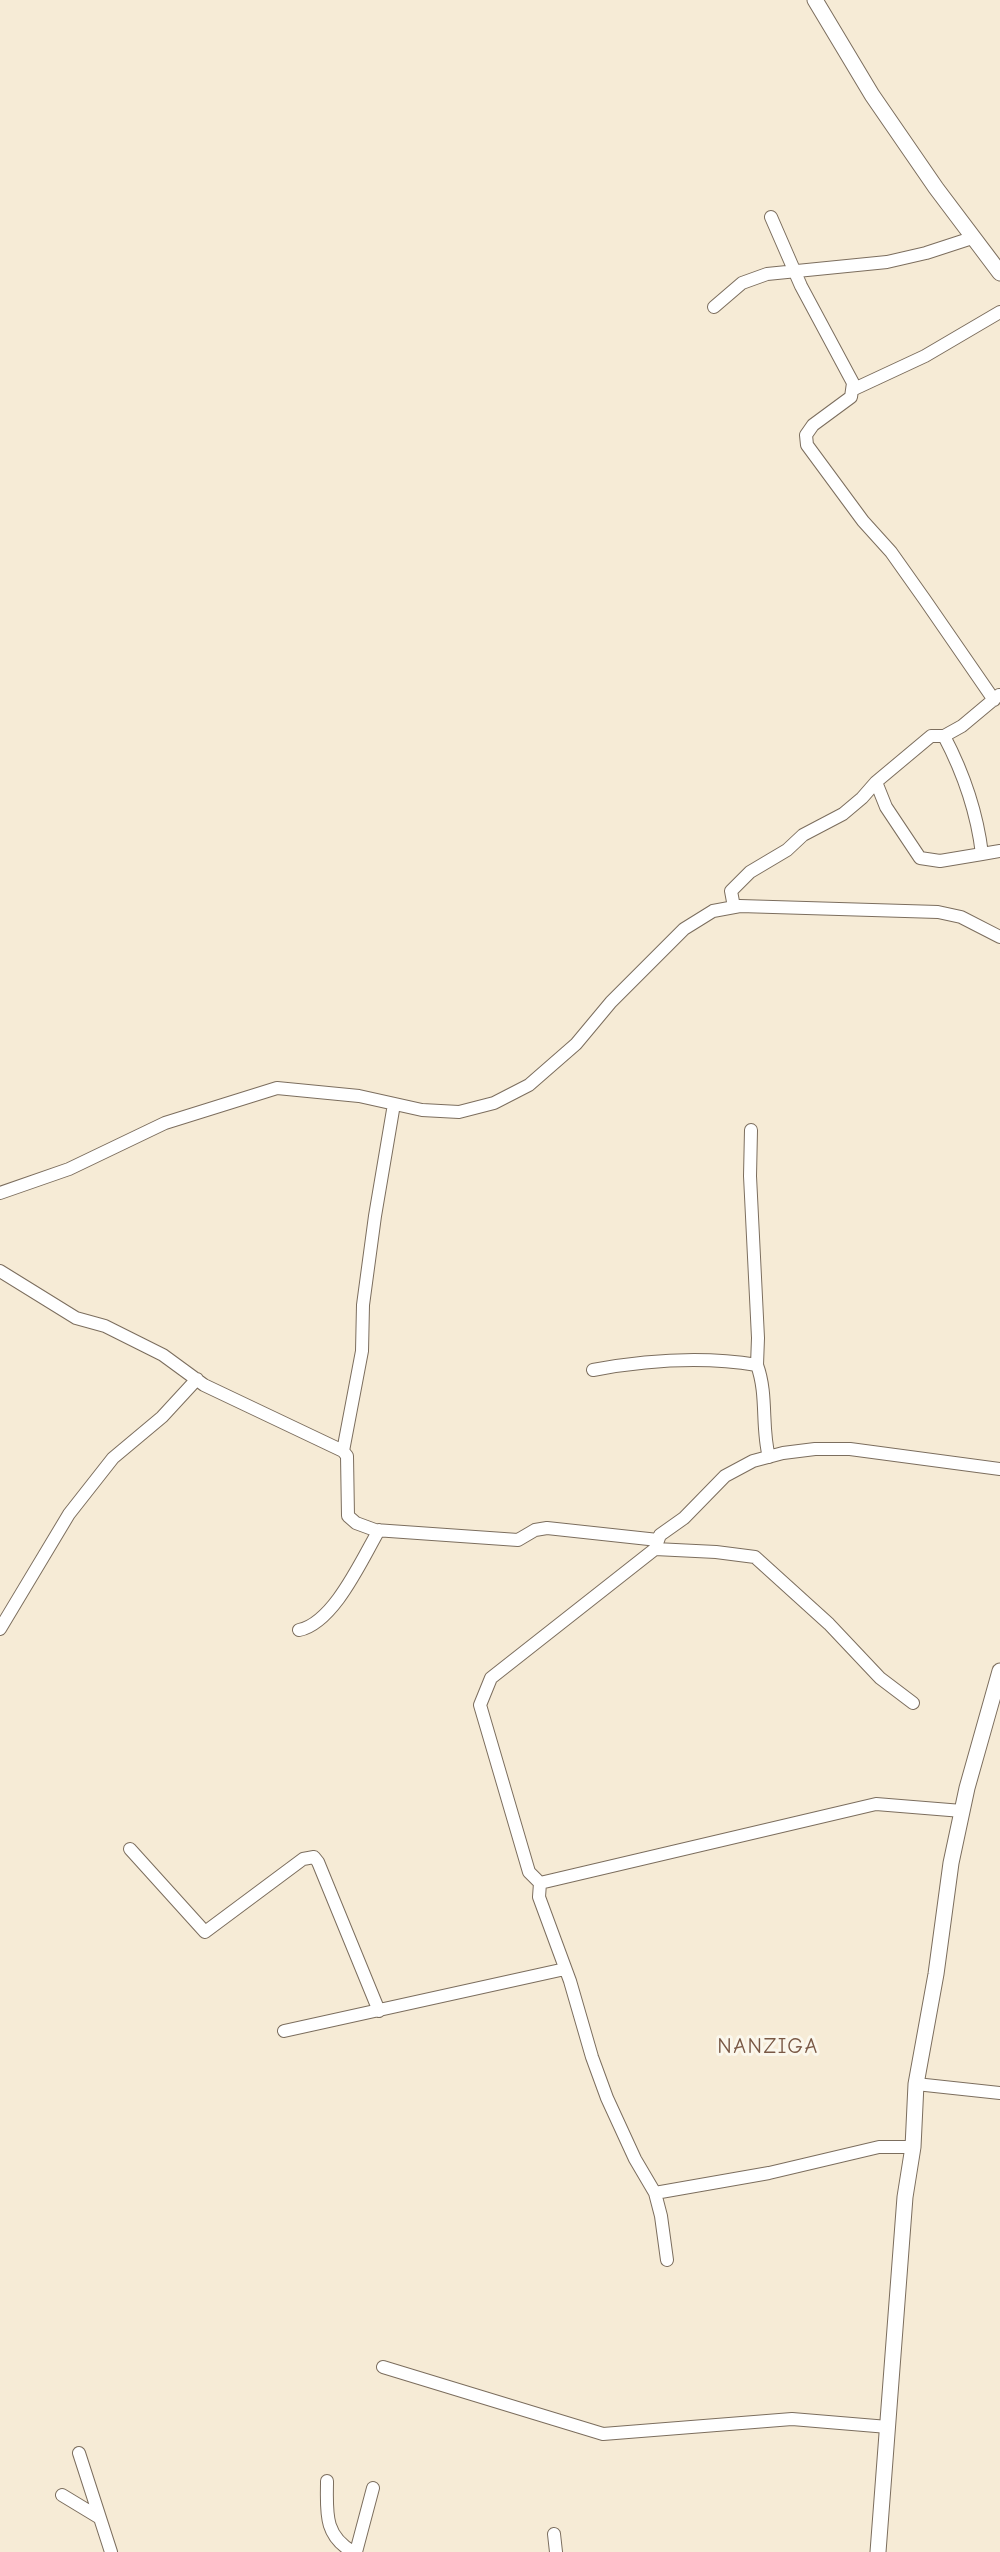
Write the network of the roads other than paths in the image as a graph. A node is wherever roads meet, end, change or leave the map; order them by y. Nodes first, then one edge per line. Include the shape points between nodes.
1 (815, 0) edge
2 (771, 217) dead end
3 (972, 238) junction
4 (795, 272) junction
5 (1000, 273) edge
6 (714, 307) dead end
7 (1000, 312) edge
8 (852, 390) junction
9 (997, 697) edge
10 (944, 736) junction
11 (876, 782) junction
12 (1000, 851) edge
13 (982, 854) junction
14 (734, 907) junction
15 (1000, 937) edge
16 (394, 1104) junction
17 (751, 1130) dead end
18 (0, 1193) edge
19 (0, 1271) edge
20 (757, 1365) junction
21 (593, 1370) dead end
22 (197, 1379) junction
23 (343, 1451) junction
24 (769, 1457) junction
25 (1000, 1469) edge
26 (379, 1530) junction
27 (657, 1544) junction
28 (0, 1629) edge
29 (299, 1630) dead end
30 (1000, 1671) edge
31 (913, 1703) dead end
32 (962, 1811) junction
33 (130, 1849) dead end
34 (540, 1883) junction
35 (565, 1969) junction
36 (380, 2011) junction
37 (284, 2031) dead end
38 (916, 2084) junction
39 (1000, 2093) edge
40 (913, 2147) junction
41 (655, 2193) junction
42 (667, 2260) dead end
43 (383, 2367) dead end
44 (888, 2427) junction
45 (79, 2453) dead end
46 (327, 2481) dead end
47 (373, 2488) dead end
48 (62, 2494) dead end
49 (100, 2518) junction
50 (554, 2534) dead end
51 (111, 2552) edge
52 (354, 2552) edge
53 (556, 2552) edge
54 (878, 2552) edge

1 - 3 street via 872,95
2 - 4 street
3 - 4 street via 887,262
3 - 5 street
4 - 6 street via 767,274 742,283
4 - 8 street via 846,368
7 - 8 street via 925,356
8 - 9 street via 851,396 813,426 806,435 807,445
9 - 10 street
10 - 11 street via 931,736
10 - 13 street via 965,782 979,828
11 - 13 street via 886,807 920,858 940,861
11 - 14 street via 843,814 803,835 787,850 750,872 731,891
12 - 13 street
14 - 15 street via 938,912 960,916
14 - 16 street via 713,911 684,929 611,1002 576,1044 529,1084 494,1103 459,1112
16 - 18 street via 359,1096 277,1088 165,1123 69,1169
16 - 23 street via 363,1305 362,1352
17 - 20 street
19 - 22 street via 76,1318 105,1326 163,1355
20 - 21 street via 656,1360
20 - 24 street via 765,1414 763,1436
22 - 23 street
22 - 28 street via 105,1468 69,1514
23 - 26 street via 347,1456 348,1516 356,1523
24 - 25 street via 815,1449 850,1449
24 - 27 street via 725,1476 684,1518 660,1535
26 - 27 street via 518,1540 547,1528
26 - 29 street via 346,1588 321,1618 309,1628
27 - 31 street via 755,1557 829,1624 879,1678
27 - 34 street via 491,1678 480,1705 529,1872
30 - 32 street
32 - 34 street via 876,1804
32 - 38 street
33 - 36 street via 205,1932 303,1858 314,1857
34 - 35 street via 539,1897
35 - 36 street
35 - 41 street via 608,2098
36 - 37 street
38 - 39 street
38 - 40 street
40 - 41 street via 879,2147 769,2173
40 - 44 street via 905,2197
41 - 42 street
43 - 44 street via 603,2434 792,2419
44 - 54 street
45 - 49 street
46 - 52 street via 330,2529 341,2546
47 - 52 street
48 - 49 street
49 - 51 street
50 - 53 street

